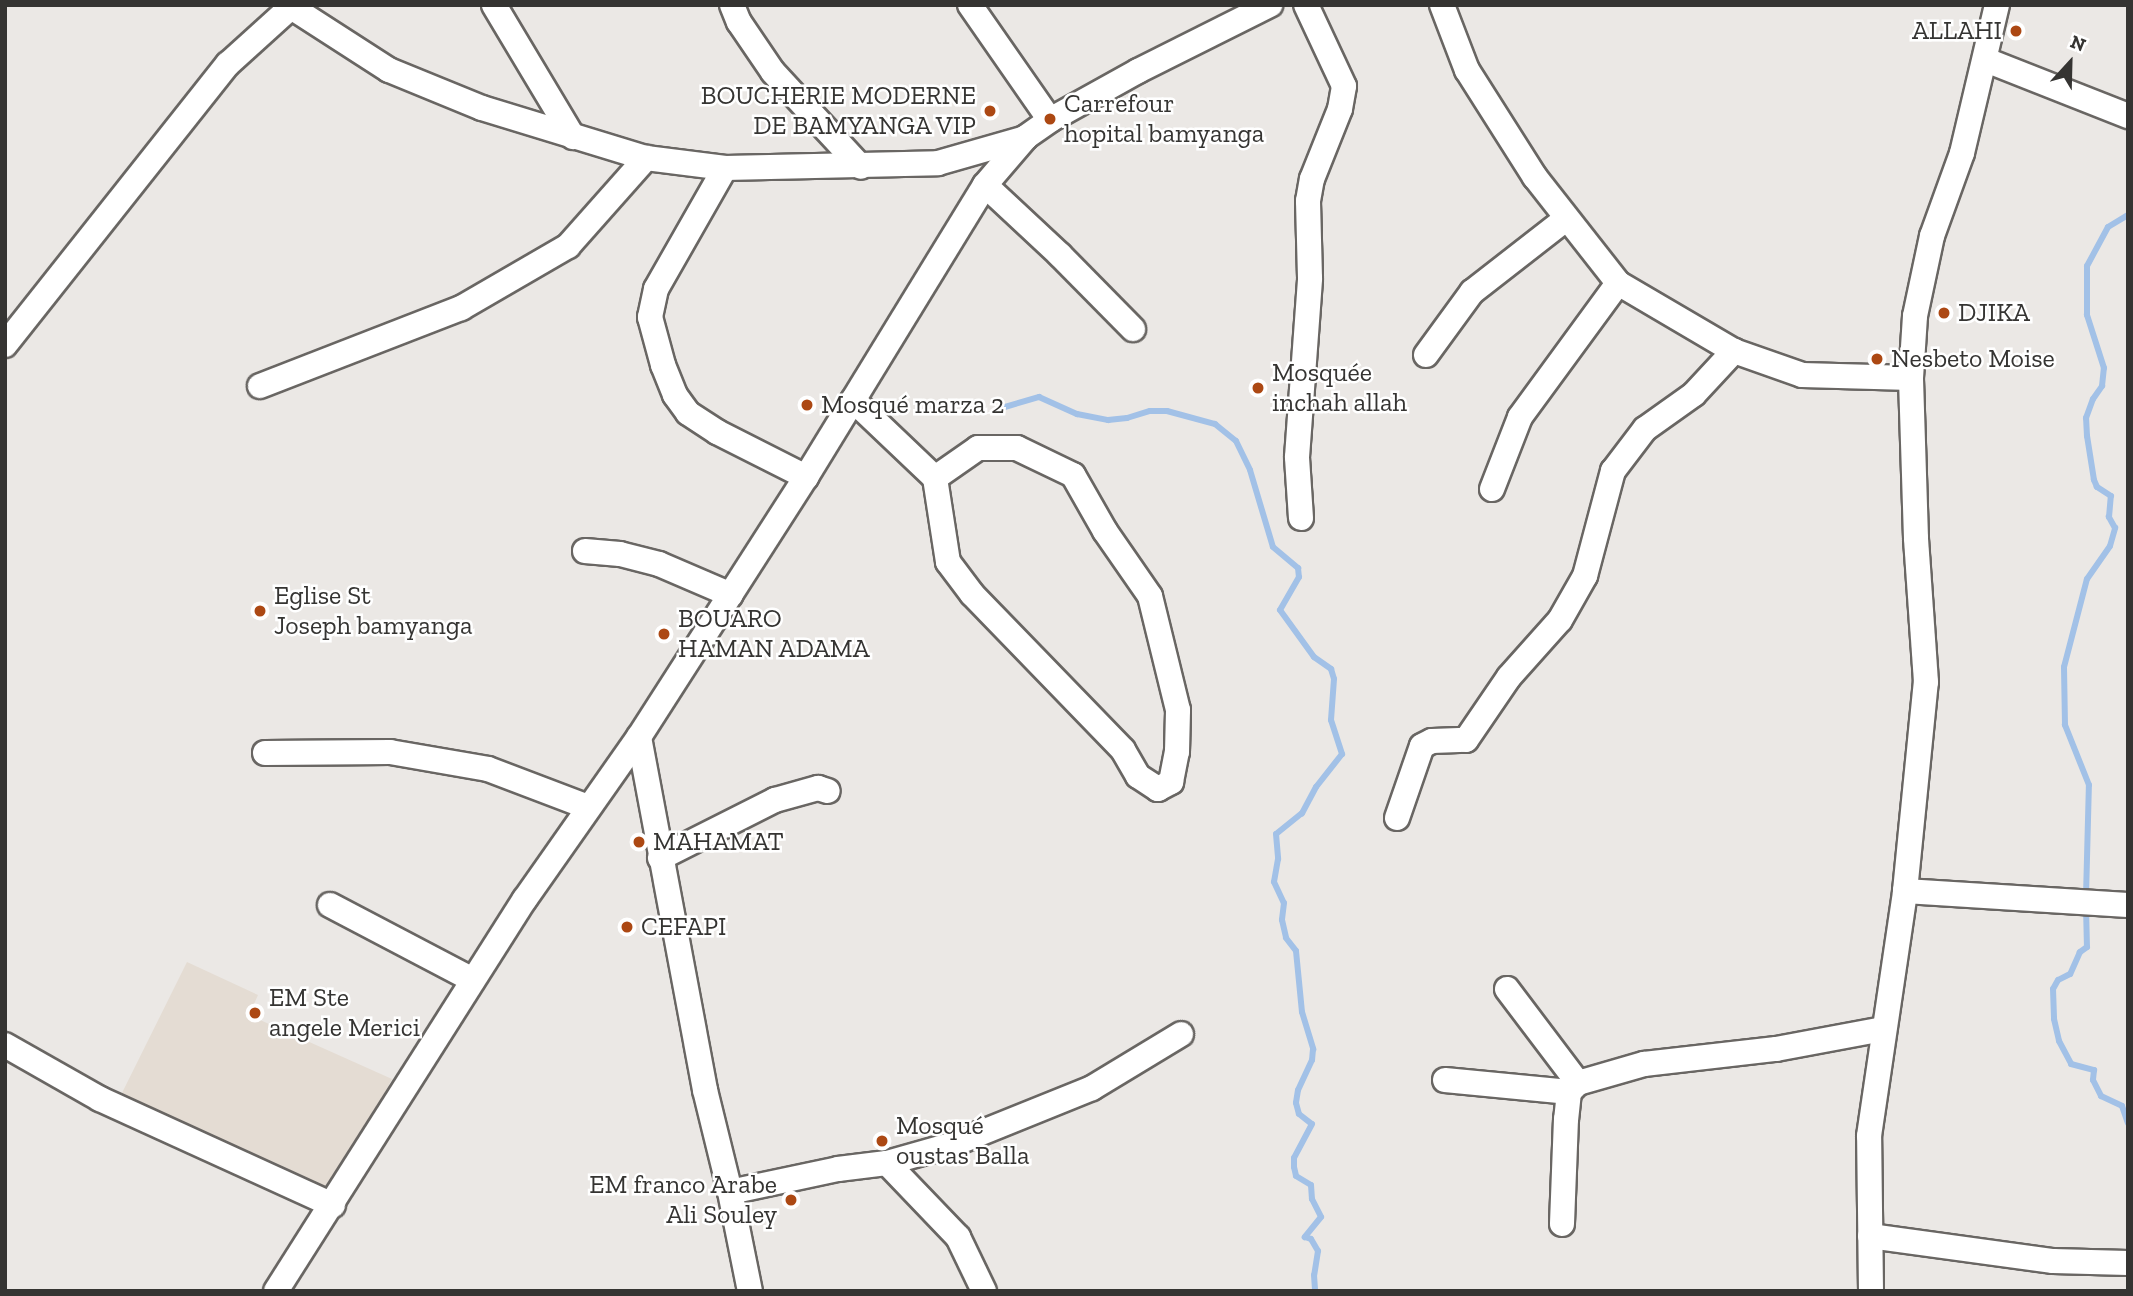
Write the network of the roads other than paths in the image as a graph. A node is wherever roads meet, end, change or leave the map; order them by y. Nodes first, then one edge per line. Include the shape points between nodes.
1 (494, 5) edge
2 (732, 5) edge
3 (970, 5) edge
4 (1270, 5) edge
5 (1306, 5) edge
6 (1442, 5) edge
7 (1997, 5) edge
8 (290, 6) edge
9 (1986, 60) junction
10 (2128, 116) edge
11 (1050, 120) junction
12 (573, 137) junction
13 (1026, 137) junction
14 (646, 158) junction
15 (861, 167) junction
16 (725, 168) junction
17 (985, 185) junction
18 (1567, 218) junction
19 (1618, 283) junction
20 (1133, 329) dead end
21 (5, 345) edge
22 (1734, 351) junction
23 (1426, 355) dead end
24 (1911, 378) junction
25 (260, 386) dead end
26 (853, 400) junction
27 (806, 477) junction
28 (935, 478) junction
29 (1492, 489) dead end
30 (1301, 518) dead end
31 (585, 551) dead end
32 (731, 595) junction
33 (639, 737) junction
34 (265, 752) dead end
35 (828, 791) dead end
36 (587, 807) junction
37 (1397, 818) dead end
38 (660, 858) junction
39 (1905, 891) junction
40 (330, 905) dead end
41 (2125, 905) edge
42 (472, 980) junction
43 (1507, 989) dead end
44 (1883, 1029) junction
45 (1181, 1034) dead end
46 (5, 1045) edge
47 (1445, 1080) dead end
48 (1573, 1088) junction
49 (887, 1163) junction
50 (730, 1192) junction
51 (333, 1205) junction
52 (1562, 1224) dead end
53 (1870, 1236) junction
54 (2122, 1263) edge
55 (281, 1289) edge
56 (750, 1291) edge
57 (984, 1291) edge
58 (1871, 1291) edge

1 - 12 street
2 - 15 street via 773,72
3 - 11 street
4 - 11 street
5 - 30 street via 1344,86 1308,201 1310,278 1297,457
6 - 18 street via 1467,71
7 - 9 street
8 - 12 street via 388,70 482,108
8 - 21 street via 228,64
9 - 10 street
9 - 24 street via 1962,153 1932,236 1915,316
11 - 13 street
12 - 14 street
13 - 15 street via 938,163
13 - 17 street
14 - 16 street
14 - 25 street via 568,246 461,308
15 - 16 street
16 - 27 street via 656,289 650,317 663,365 688,413
17 - 20 street
17 - 26 street
18 - 19 street
18 - 23 street via 1472,292
19 - 22 street
19 - 29 street via 1520,417
22 - 24 street via 1802,375
22 - 37 street via 1694,394 1645,429 1613,471 1585,576 1560,620 1509,677 1466,740 1432,741 1422,746
24 - 39 street via 1926,682
26 - 27 street
26 - 28 street
27 - 32 street
28 - 28 street via 978,448 1017,448 1073,475 1150,596 1178,710 1171,782 1158,789 1138,776 1123,750 972,594 948,562
31 - 32 street via 659,564
32 - 33 street
33 - 36 street
33 - 38 street
34 - 36 street via 390,752 488,769
35 - 38 street via 818,788 775,800
36 - 42 street
38 - 50 street via 705,1090
39 - 41 street
39 - 44 street
40 - 42 street
42 - 51 street
43 - 48 street
44 - 48 street via 1776,1049 1644,1064
44 - 53 street via 1869,1136
45 - 49 street via 1092,1088 951,1145
46 - 51 street via 100,1099
47 - 48 street
48 - 52 street
49 - 50 street
49 - 57 street via 958,1237
50 - 56 street
51 - 55 street
53 - 54 street via 2053,1261
53 - 58 street

